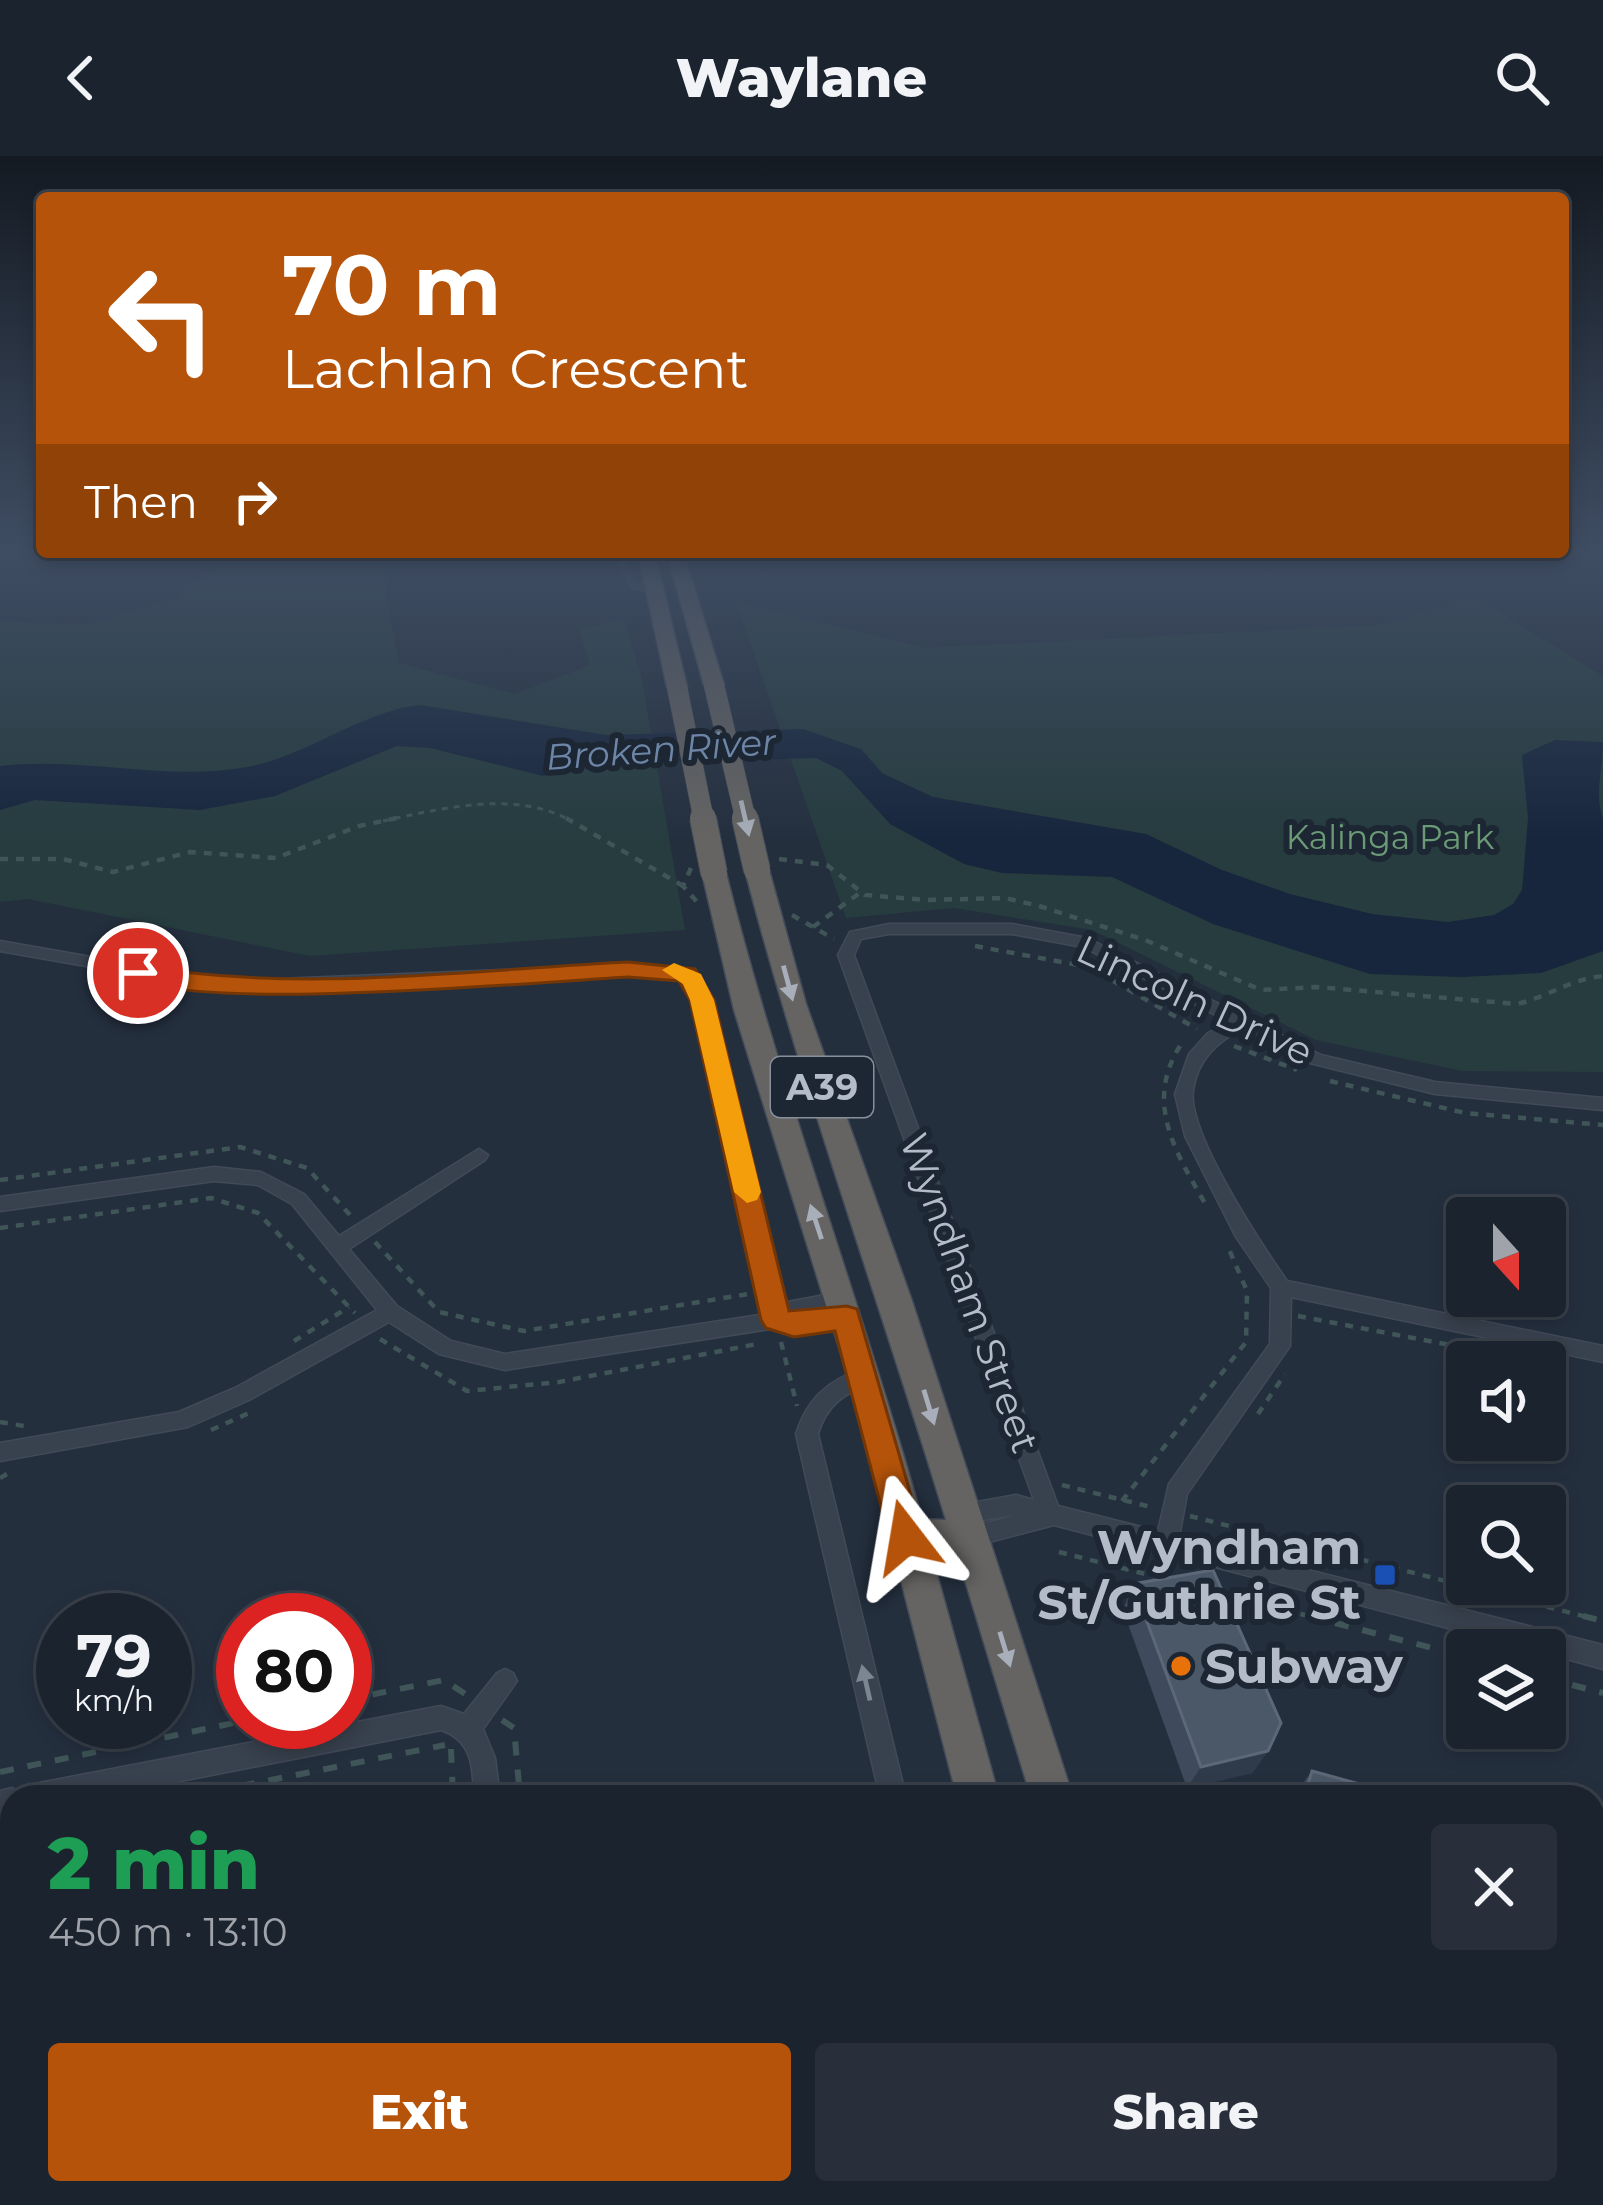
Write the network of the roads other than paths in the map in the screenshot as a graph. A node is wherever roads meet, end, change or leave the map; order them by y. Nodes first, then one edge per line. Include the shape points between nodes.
1 (668, 650) edge
2 (703, 650) edge
3 (853, 942) joint
4 (0, 946) edge
5 (1240, 1023) junction
6 (1603, 1103) edge
7 (479, 1155) dead end
8 (0, 1204) edge
9 (337, 1247) junction
10 (1282, 1287) junction
11 (896, 1300) junction
12 (844, 1309) junction
13 (390, 1312) junction
14 (776, 1320) junction
15 (1603, 1354) edge
16 (865, 1376) junction
17 (0, 1453) edge
18 (1052, 1516) junction
19 (967, 1525) junction
20 (906, 1537) junction
21 (1166, 1545) junction
22 (1603, 1657) edge
23 (505, 1681) dead end
24 (468, 1728) junction
25 (94, 1785) edge
26 (486, 1785) edge
27 (890, 1785) edge
28 (975, 1785) edge
29 (1048, 1785) edge

12 -> 1 highway, A39, bridge via 747,1010
2 -> 11 highway, Wyndham Street / A39, bridge via 793,1004
3 - 5 street, Lincoln Drive via 889,928 960,928 1087,943
3 - 18 street, Wyndham Street via 846,955
4 - 14 street via 228,986 665,969 693,979
5 - 6 street, Lincoln Drive via 1316,1059 1436,1088
5 - 10 street via 1195,1058 1183,1094 1194,1136
7 - 9 street
8 - 9 street via 214,1174 261,1179 298,1199
9 - 13 street
10 - 15 street
10 - 21 street via 1280,1346 1177,1492
11 - 12 highway
11 -> 19 highway, Wyndham Street / A39
12 - 14 street via 794,1324
12 - 16 highway, A39
13 - 14 street via 446,1348 505,1362
13 - 17 street via 181,1421
16 - 20 highway, A39
27 -> 16 street via 807,1435 814,1408 831,1389
18 - 19 street
18 - 21 street
19 - 20 highway
19 -> 29 highway, Wyndham Street / A39
20 - 28 highway, A39
21 - 22 street
23 - 24 street
24 - 25 street via 427,1718
24 - 26 street via 481,1747

